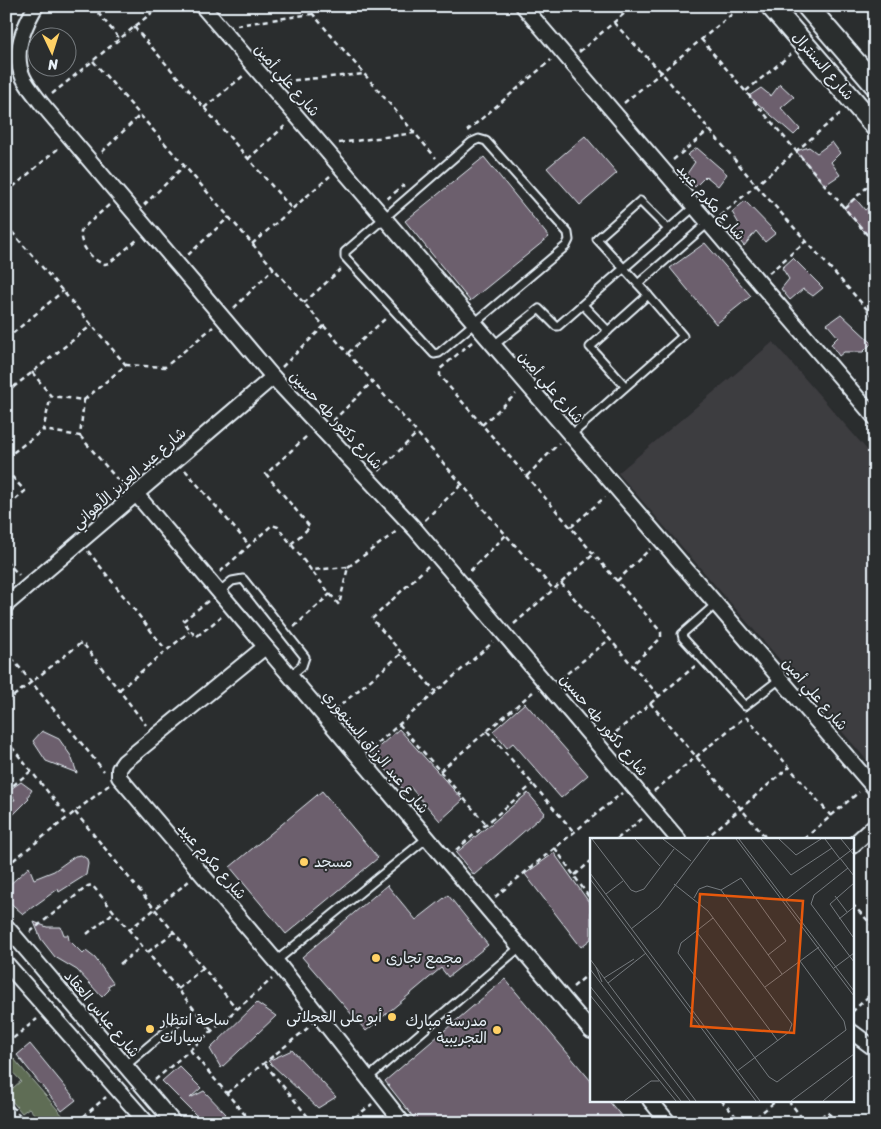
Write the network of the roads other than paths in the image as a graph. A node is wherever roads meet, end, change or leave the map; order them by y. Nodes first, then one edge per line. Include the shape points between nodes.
1 (36, 6) edge
2 (202, 6) edge
3 (523, 6) edge
4 (771, 6) edge
5 (807, 6) edge
6 (875, 85) edge
7 (875, 126) edge
8 (694, 206) junction
9 (380, 213) junction
10 (709, 224) junction
11 (668, 229) junction
12 (624, 269) junction
13 (638, 284) junction
14 (648, 295) junction
15 (583, 304) junction
16 (478, 328) junction
17 (608, 331) junction
18 (494, 345) junction
19 (273, 376) junction
20 (625, 386) junction
21 (875, 418) edge
22 (570, 434) junction
23 (134, 496) junction
24 (218, 592) junction
25 (716, 604) junction
26 (6, 605) edge
27 (265, 647) junction
28 (290, 676) junction
29 (780, 679) junction
30 (872, 786) edge
31 (875, 826) edge
32 (427, 838) junction
33 (677, 838) edge
34 (854, 844) edge
35 (6, 926) edge
36 (520, 947) junction
37 (6, 962) edge
38 (279, 966) junction
39 (176, 1023) dead end
40 (590, 1030) edge
41 (854, 1033) edge
42 (875, 1049) edge
43 (125, 1066) junction
44 (367, 1080) junction
45 (652, 1102) edge
46 (168, 1121) edge
47 (147, 1123) edge
48 (403, 1123) edge
49 (669, 1123) edge

1 - 19 street, شارع دكتور طه حسين via 24,26 19,51 22,77
2 - 9 street, شارع علي أمين
3 - 8 street, شارع مكرم عبيد
4 - 7 street, شارع السنترال
5 - 6 street, شارع السنترال
8 - 10 street, شارع مكرم عبيد
8 - 11 lane
9 - 16 street, شارع علي أمين
9 - 16 lane via 346,250 344,255 349,261 434,354
9 - 16 lane via 479,139 486,141 568,233 566,246
10 - 13 lane
10 - 21 street, شارع مكرم عبيد
11 - 12 lane
11 - 12 lane via 640,200 604,232 597,239
12 - 13 lane
12 - 15 lane
13 - 14 lane
14 - 17 lane
14 - 20 lane via 682,336
15 - 17 lane
15 - 18 lane via 556,327 539,309
16 - 18 street, شارع علي أمين
17 - 20 lane via 590,348
18 - 22 street, شارع علي أمين
19 - 23 street, شارع عبد العزيز الأهواني
19 - 33 street, شارع دكتور طه حسين via 412,526
20 - 22 lane
22 - 25 street, شارع علي أمين
23 - 24 street, شارع عبد الرزاق السنهوري
23 - 26 street, شارع عبد العزيز الأهواني
24 - 27 street, شارع عبد الرزاق السنهوري
24 - 28 lane via 232,581 243,580 305,657 306,661
25 - 29 street, شارع علي أمين
25 - 29 lane via 682,634 683,638 745,706
27 - 28 street, شارع عبد الرزاق السنهوري
27 - 38 street, شارع مكرم عبيد via 124,762 116,779
28 - 32 street, شارع عبد الرزاق السنهوري
29 - 30 street, شارع علي أمين
31 - 34 street
32 - 36 street, شارع عبد الرزاق السنهوري
32 - 38 lane
35 - 43 street, شارع عباس العقاد
36 - 40 street, شارع عبد الرزاق السنهوري
36 - 44 lane
37 - 47 street
38 - 44 street, شارع مكرم عبيد
39 - 43 lane
41 - 42 street
43 - 46 street, شارع عباس العقاد
44 - 48 street, شارع مكرم عبيد
45 - 49 street

